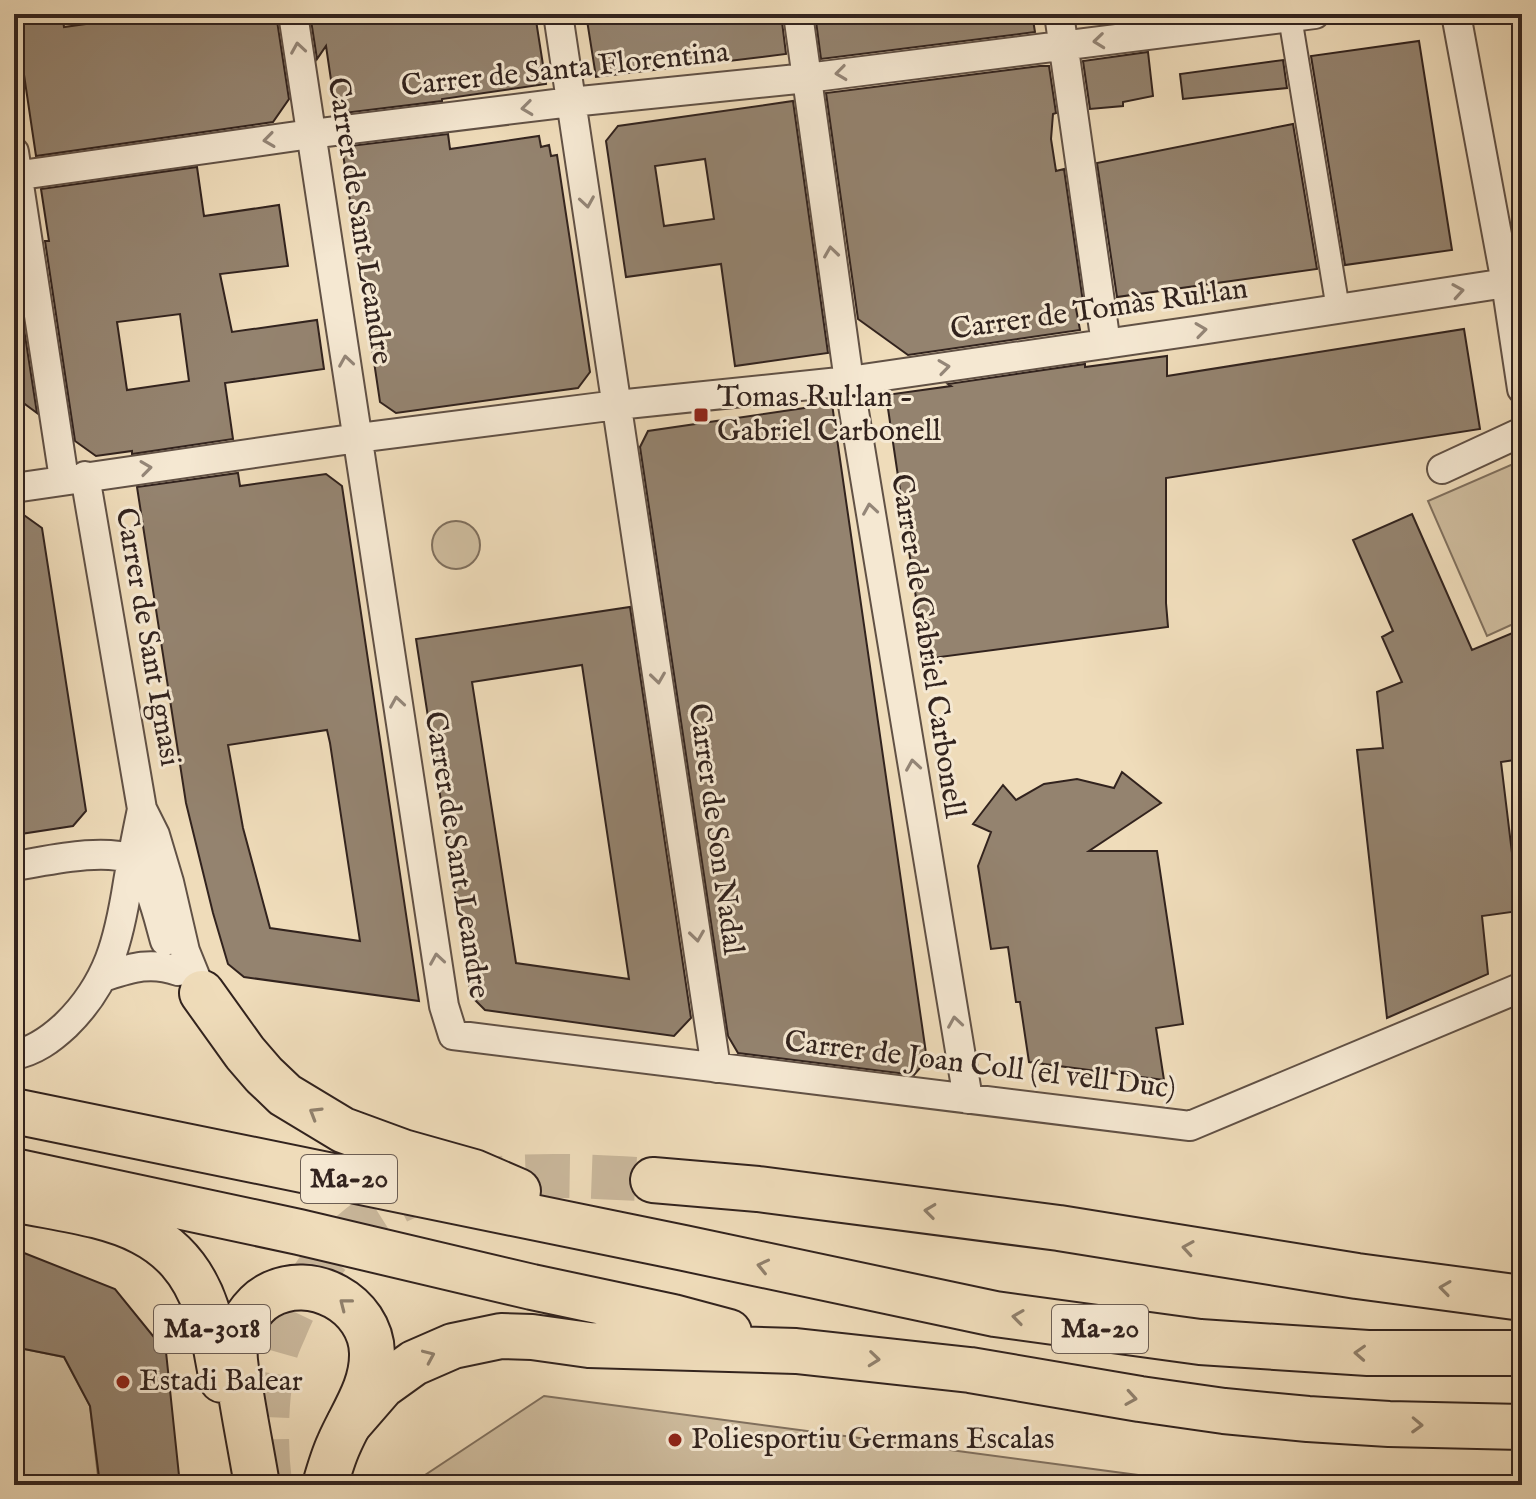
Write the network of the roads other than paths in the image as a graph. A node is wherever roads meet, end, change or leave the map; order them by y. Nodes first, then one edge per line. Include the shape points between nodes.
1 (293, 14) edge
2 (558, 14) edge
3 (798, 14) edge
4 (1059, 14) edge
5 (1456, 14) edge
6 (1303, 16) edge
7 (1063, 45) junction
8 (807, 78) junction
9 (571, 102) junction
10 (311, 134) junction
11 (15, 168) edge
12 (1514, 280) edge
13 (1338, 309) junction
14 (1106, 344) junction
15 (849, 381) junction
16 (1522, 389) edge
17 (617, 405) junction
18 (1522, 432) edge
19 (358, 438) junction
20 (1442, 469) dead end
21 (75, 478) junction
22 (14, 488) edge
23 (142, 809) junction
24 (132, 859) junction
25 (14, 866) edge
26 (103, 977) junction
27 (190, 982) junction
28 (1522, 987) edge
29 (453, 1035) joint
30 (14, 1055) edge
31 (716, 1068) junction
32 (14, 1085) edge
33 (968, 1099) junction
34 (14, 1111) edge
35 (14, 1171) edge
36 (653, 1180) tunnel mouth
37 (518, 1191) junction
38 (14, 1199) edge
39 (110, 1219) junction
40 (684, 1248) junction
41 (532, 1287) junction
42 (1522, 1298) edge
43 (796, 1351) junction
44 (1522, 1353) edge
45 (349, 1424) junction
46 (1522, 1427) edge
47 (240, 1485) edge
48 (257, 1485) edge
49 (325, 1485) edge

10 -> 1 street, Carrer de Sant Leandre
2 - 9 street
3 - 8 street, Carrer de Gabriel Carbonell
4 - 7 street
5 - 12 street
6 -> 7 street, Carrer de Santa Florentina
6 - 13 street
7 -> 8 street, Carrer de Santa Florentina
7 - 14 street
8 - 9 street, Carrer de Santa Florentina
15 -> 8 street, Carrer de Gabriel Carbonell
9 -> 10 street, Carrer de Santa Florentina
9 -> 17 street
10 -> 11 street, Carrer de Santa Florentina
19 -> 10 street, Carrer de Sant Leandre
11 - 21 street, Carrer de Sant Ignasi
13 -> 12 street, Carrer de Tomàs Rul·lan
12 - 16 street
14 -> 13 street, Carrer de Tomàs Rul·lan
15 -> 14 street, Carrer de Tomàs Rul·lan
15 - 17 street, Carrer de Tomàs Rul·lan
33 -> 15 street, Carrer de Gabriel Carbonell
17 - 19 street
17 -> 31 street, Carrer de Son Nadal
18 - 20 street
21 -> 19 street
29 -> 19 street, Carrer de Sant Leandre via 444,1006
21 - 22 street
21 - 23 street, Carrer de Sant Ignasi
23 - 24 street
23 - 27 street via 169,882
24 - 25 street via 110,854
24 - 26 street via 123,917
24 - 27 street via 143,872 169,952
26 - 27 street via 161,965
26 - 30 street via 55,1035
37 -> 27 main road via 343,1130 285,1095
28 - 33 street, Carrer de Joan Coll (el vell Duc) via 1190,1126
29 - 31 street, Carrer de Joan Coll (el vell Duc)
31 - 33 street, Carrer de Joan Coll (el vell Duc)
32 - 37 main road
34 - 40 main road, Ma-20
35 - 41 main road, Ma-20
42 -> 36 main road via 1059,1228
37 - 40 main road
38 - 39 main road
39 - 41 main road via 348,1264
39 - 47 main road, Ma-3018 via 153,1237 173,1253 205,1304
44 -> 40 main road, Ma-20 via 1368,1353 1200,1342 995,1314
41 - 43 main road, Ma-20 via 673,1317
45 -> 43 main road via 382,1386 414,1363 488,1338
43 -> 46 main road, Ma-20 via 970,1370 1224,1411 1389,1424
45 -> 48 main road via 372,1369 369,1333 360,1317 349,1305 315,1290 269,1295 242,1324 235,1345
45 - 49 main road

